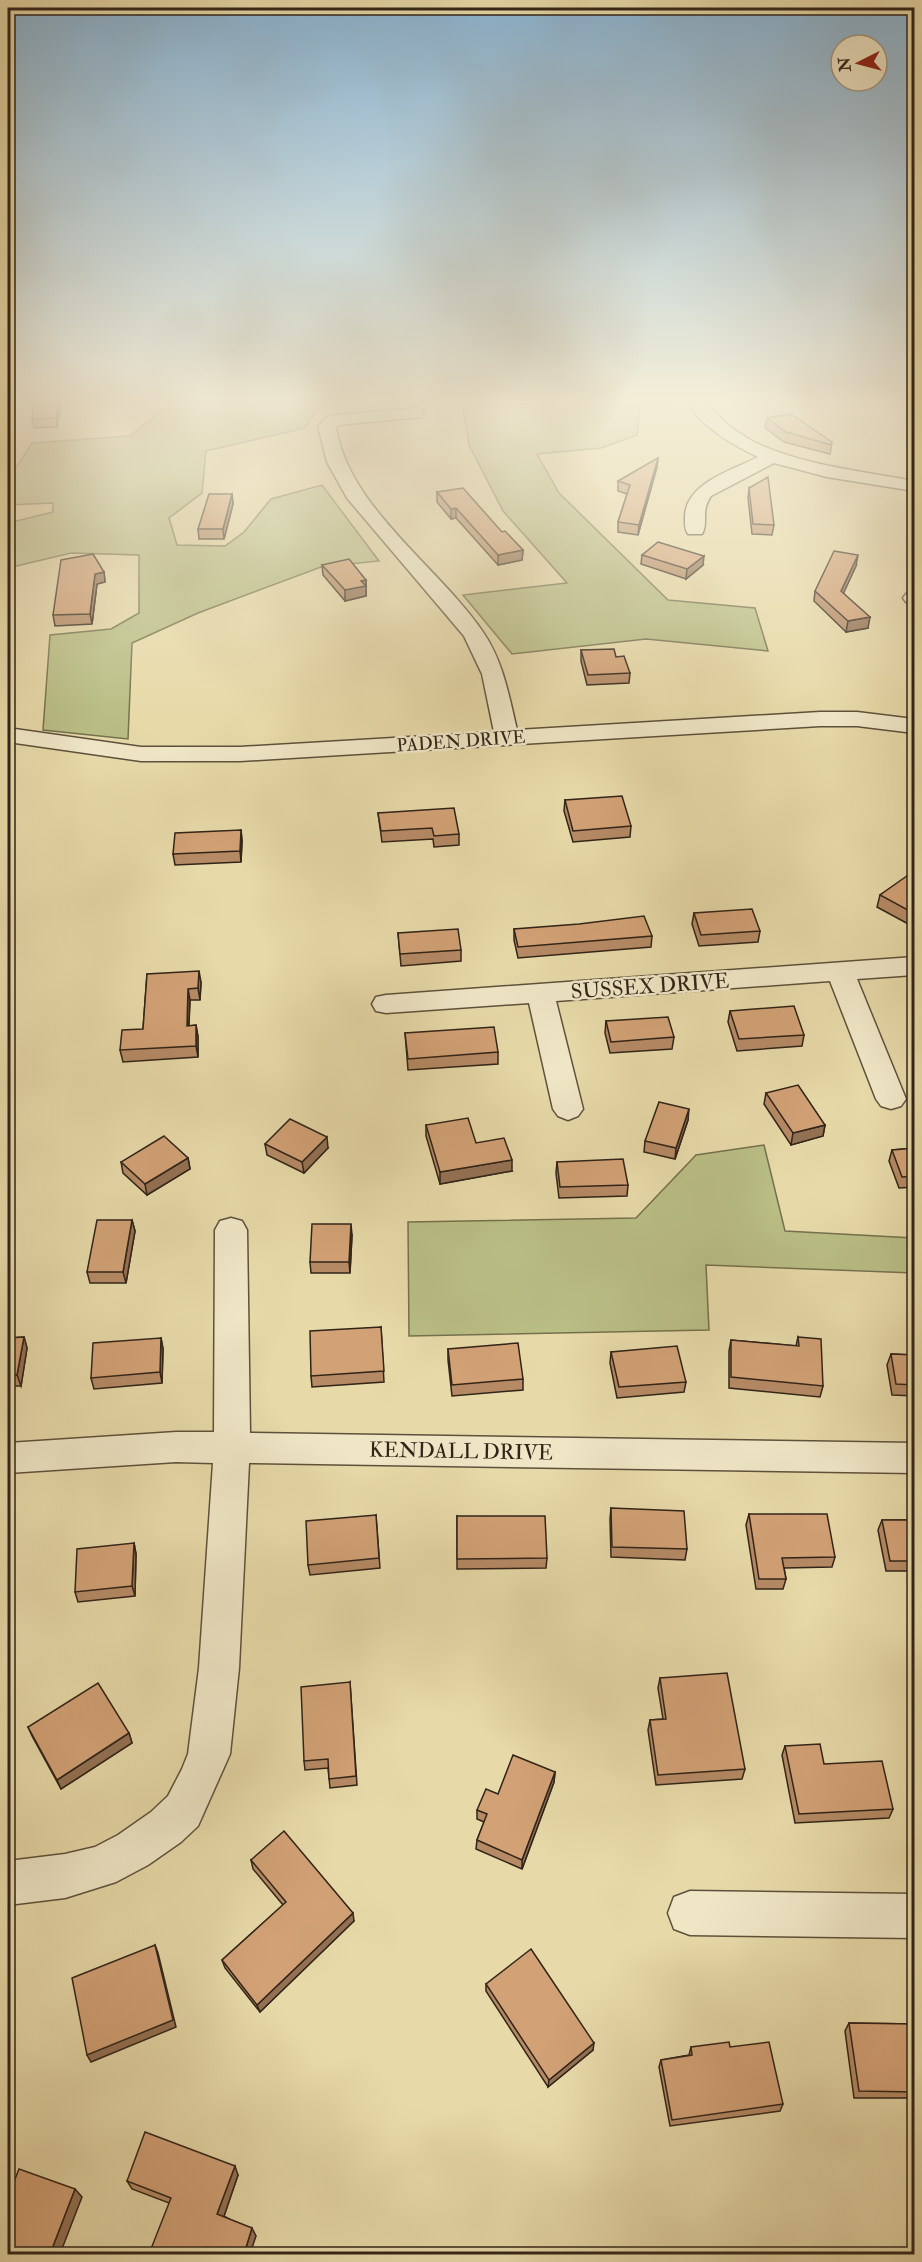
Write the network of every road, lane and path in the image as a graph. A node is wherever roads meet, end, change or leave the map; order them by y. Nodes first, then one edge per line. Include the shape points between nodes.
1 (361, 502) edge
2 (697, 502) edge
3 (695, 530) dead end
4 (915, 726) edge
5 (8, 735) edge
6 (507, 737) junction
7 (915, 966) edge
8 (840, 971) junction
9 (541, 994) junction
10 (386, 1004) dead end
11 (891, 1099) dead end
12 (568, 1109) dead end
13 (231, 1230) dead end
14 (232, 1448) junction
15 (8, 1458) edge
16 (915, 1458) edge
17 (8, 1883) edge
18 (690, 1913) dead end
19 (915, 1916) edge

1 - 6 street via 474,634 493,674
2 - 3 street
4 - 6 street, PADEN DRIVE via 820,719
5 - 6 street, PADEN DRIVE via 141,754 287,752
7 - 8 street, SUSSEX DRIVE
8 - 9 street, SUSSEX DRIVE
8 - 11 street
9 - 10 street, SUSSEX DRIVE
9 - 12 street
13 - 14 street
14 - 15 street, KENDALL DRIVE via 176,1447
14 - 16 street, KENDALL DRIVE
14 - 17 street via 216,1689 209,1754 198,1782 183,1811 166,1827 109,1863 65,1876
18 - 19 street

